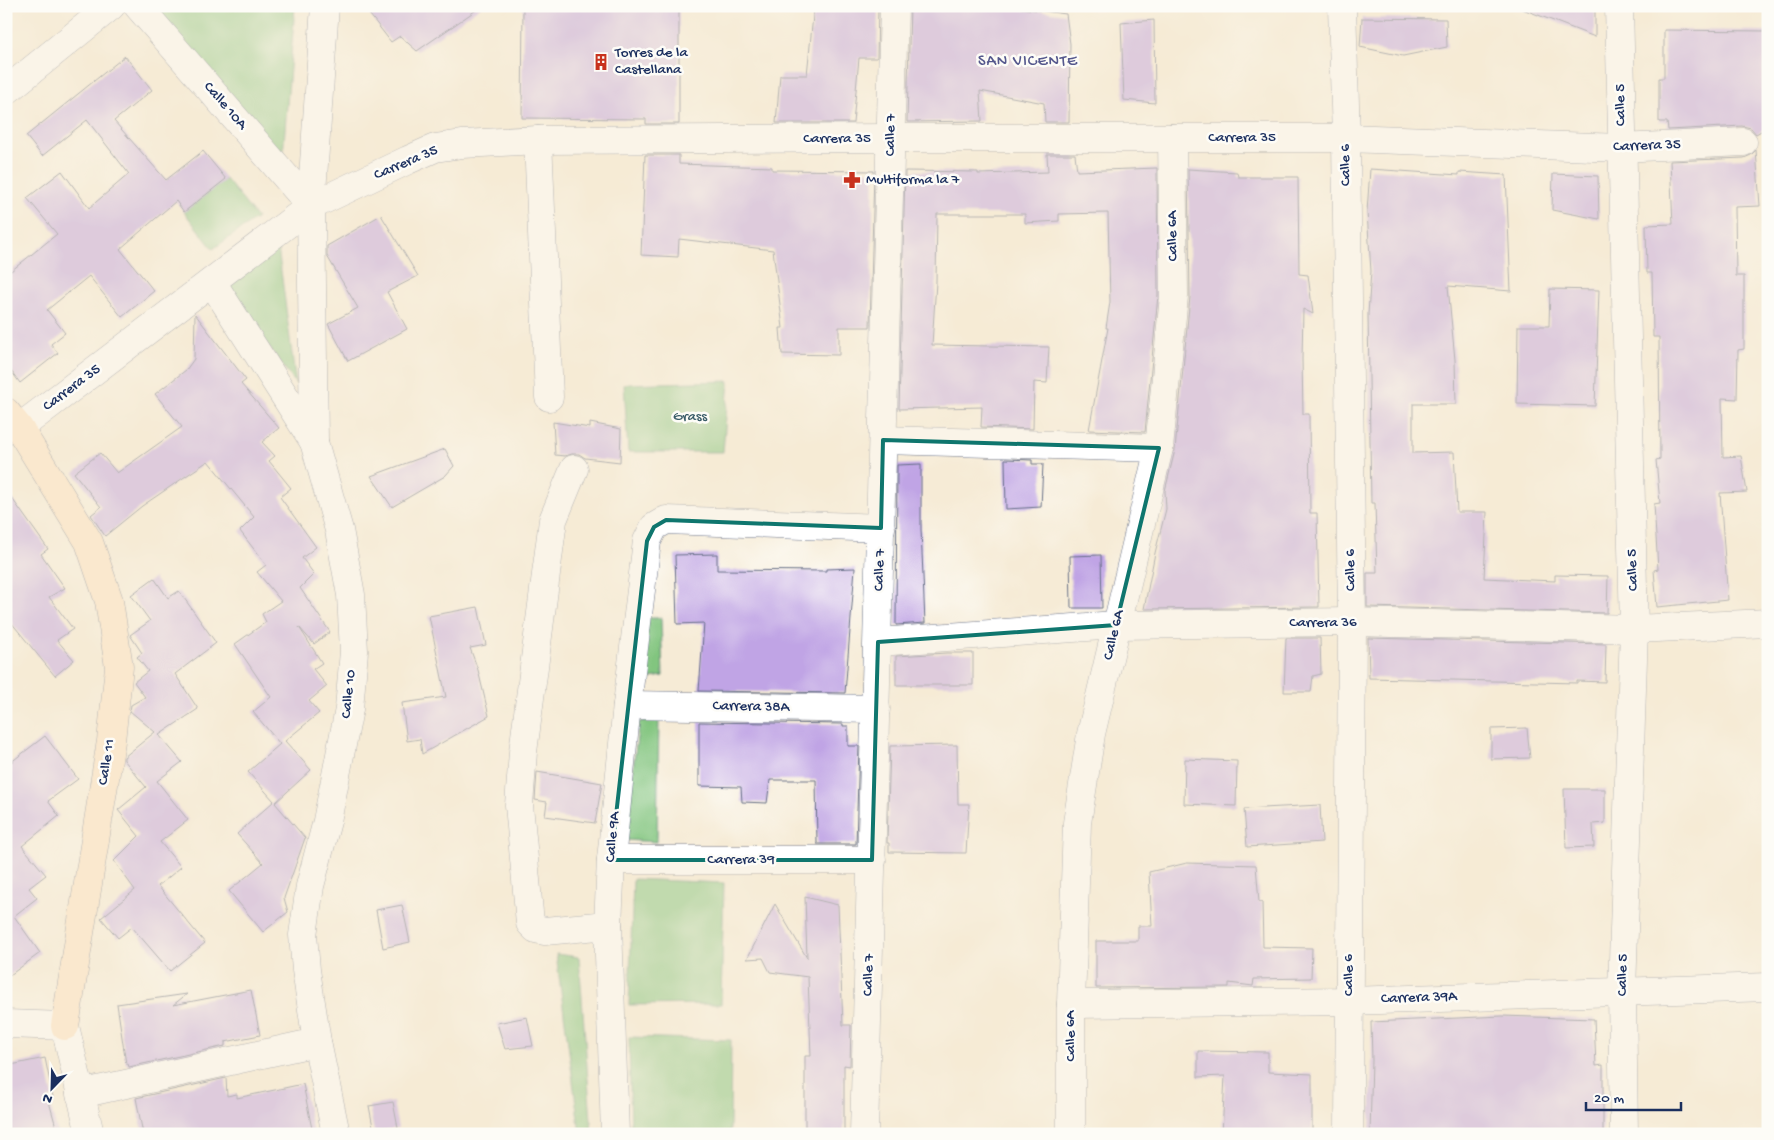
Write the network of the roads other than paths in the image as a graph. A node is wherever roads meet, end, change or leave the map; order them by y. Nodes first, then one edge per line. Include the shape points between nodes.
1 (111, 6) edge
2 (138, 6) edge
3 (325, 6) edge
4 (894, 6) edge
5 (1342, 6) edge
6 (1619, 6) edge
7 (6, 91) edge
8 (891, 138) junction
9 (1172, 138) junction
10 (1346, 138) junction
11 (538, 140) junction
12 (1743, 142) dead end
13 (1621, 148) junction
14 (311, 206) junction
15 (212, 282) junction
16 (549, 397) dead end
17 (13, 420) edge
18 (883, 440) junction
19 (314, 442) junction
20 (1159, 448) junction
21 (574, 469) dead end
22 (881, 528) junction
23 (1352, 622) junction
24 (1768, 623) edge
25 (1116, 625) junction
26 (1634, 629) junction
27 (878, 642) junction
28 (627, 705) junction
29 (876, 709) junction
30 (610, 860) junction
31 (872, 860) junction
32 (608, 926) junction
33 (1768, 986) edge
34 (1622, 990) junction
35 (1349, 1001) junction
36 (1071, 1004) junction
37 (6, 1024) edge
38 (65, 1026) junction
39 (317, 1042) junction
40 (80, 1094) junction
41 (90, 1134) edge
42 (336, 1134) edge
43 (615, 1134) edge
44 (864, 1134) edge
45 (1071, 1134) edge
46 (1350, 1134) edge
47 (1624, 1134) edge

1 - 7 street
2 - 14 street, Calle 10A
3 - 14 street
4 - 8 street, Calle 7
5 - 10 street, Calle 6
6 - 13 street, Calle 5
8 - 9 street, Carrera 35
8 - 11 street, Carrera 35
8 - 18 street, Calle 7
9 - 10 street, Carrera 35
9 - 20 street, Calle 6A via 1174,296
10 - 13 street, Carrera 35
10 - 23 street, Calle 6
11 - 14 street, Carrera 35 via 435,148
11 - 16 street
12 - 13 street, Carrera 35
13 - 26 street, Calle 5
14 - 15 street, Carrera 35
14 - 19 street
15 - 17 street, Carrera 35
15 - 19 street, Calle 10
17 - 38 street, Calle 11 via 89,542 109,601 119,667 111,741
18 - 20 street
18 - 22 street, Calle 7
19 - 39 street, Calle 10 via 339,530 351,595 354,651 349,709 310,886 303,934
20 - 25 street, Calle 6A
21 - 32 street via 553,520 519,805 530,923 545,931
22 - 27 street, Calle 7
22 - 28 street, Calle 9A via 666,520 654,527 647,542
23 - 25 street, Carrera 36
23 - 26 street, Carrera 36
23 - 35 street, Calle 6
24 - 26 street, Carrera 36
25 - 27 street, Carrera 36
25 - 36 street, Calle 6A via 1091,734 1077,823
26 - 34 street, Calle 5
27 - 29 street, Calle 7
28 - 29 street, Carrera 38A
28 - 30 street, Calle 9A
29 - 31 street, Calle 7
30 - 31 street, Carrera 39
30 - 32 street, Calle 9A
31 - 44 street, Calle 7
32 - 43 street, Calle 9A
33 - 34 street, Carrera 39A
34 - 35 street, Carrera 39A
34 - 47 street, Calle 5
35 - 36 street, Carrera 39A
35 - 46 street, Calle 6
36 - 45 street, Calle 6A
37 - 38 street
38 - 40 street, Calle 11
39 - 40 street
39 - 42 street, Calle 10
40 - 41 street, Calle 11

